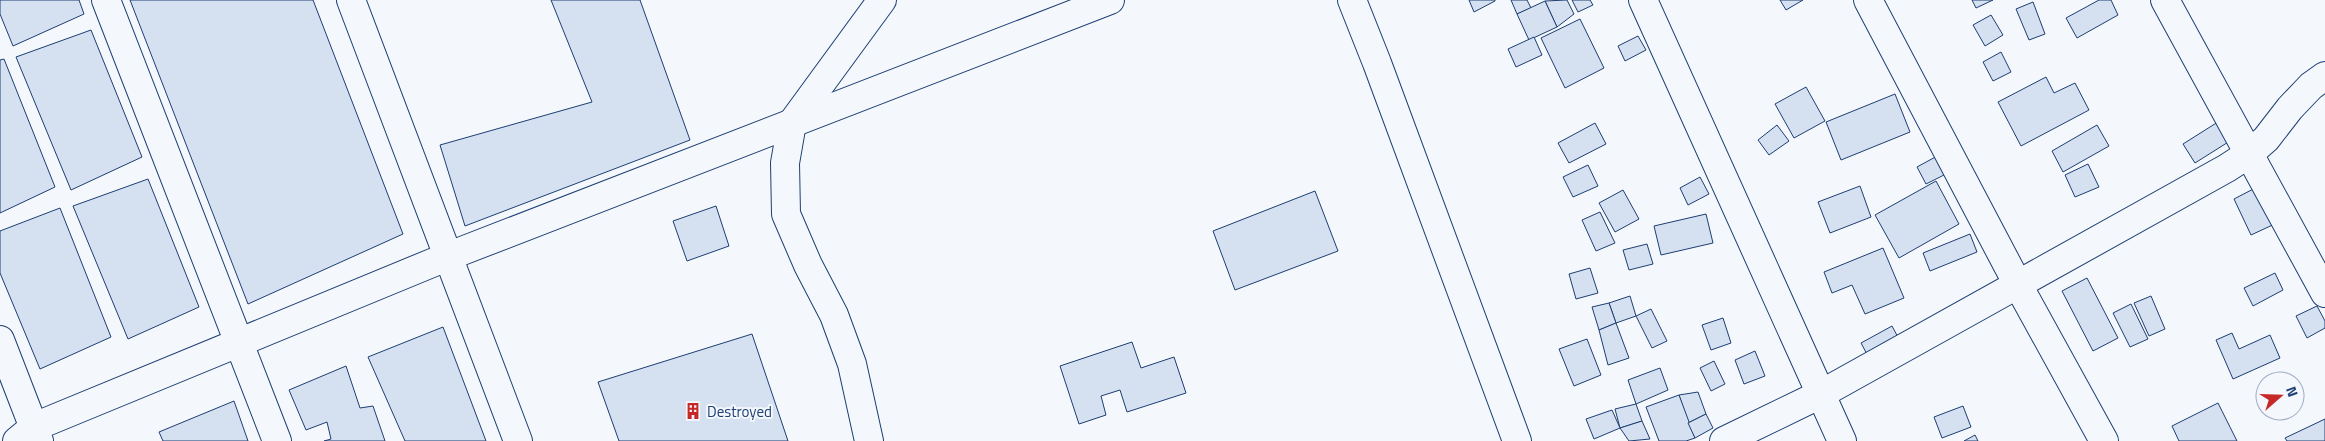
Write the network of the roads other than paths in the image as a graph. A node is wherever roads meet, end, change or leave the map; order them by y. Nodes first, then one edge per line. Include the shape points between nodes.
1 (106, 0) edge
2 (351, 0) edge
3 (882, 0) edge
4 (1110, 0) edge
5 (1352, 0) edge
6 (1643, 0) edge
7 (1868, 0) edge
8 (2165, 0) edge
9 (2325, 76) edge
10 (792, 123) junction
11 (2250, 153) junction
12 (449, 256) junction
13 (2017, 283) junction
14 (2325, 293) edge
15 (0, 340) edge
16 (238, 343) junction
17 (1821, 394) junction
18 (30, 436) edge
19 (276, 441) edge
20 (518, 441) edge
21 (869, 441) edge
22 (1516, 441) edge
23 (1724, 441) edge
24 (1842, 441) edge
25 (2104, 441) edge

1 - 16 street
2 - 12 street
3 - 10 street
4 - 10 street
5 - 22 street
6 - 17 street
7 - 13 street
8 - 11 street
9 - 11 street via 2306,91 2266,140
10 - 12 street
10 - 21 street via 785,163 786,214 837,323 852,364
11 - 13 street
11 - 14 street
12 - 16 street
12 - 20 street
13 - 17 street
13 - 25 street
15 - 18 street
16 - 18 street
16 - 19 street
17 - 23 street
17 - 24 street

